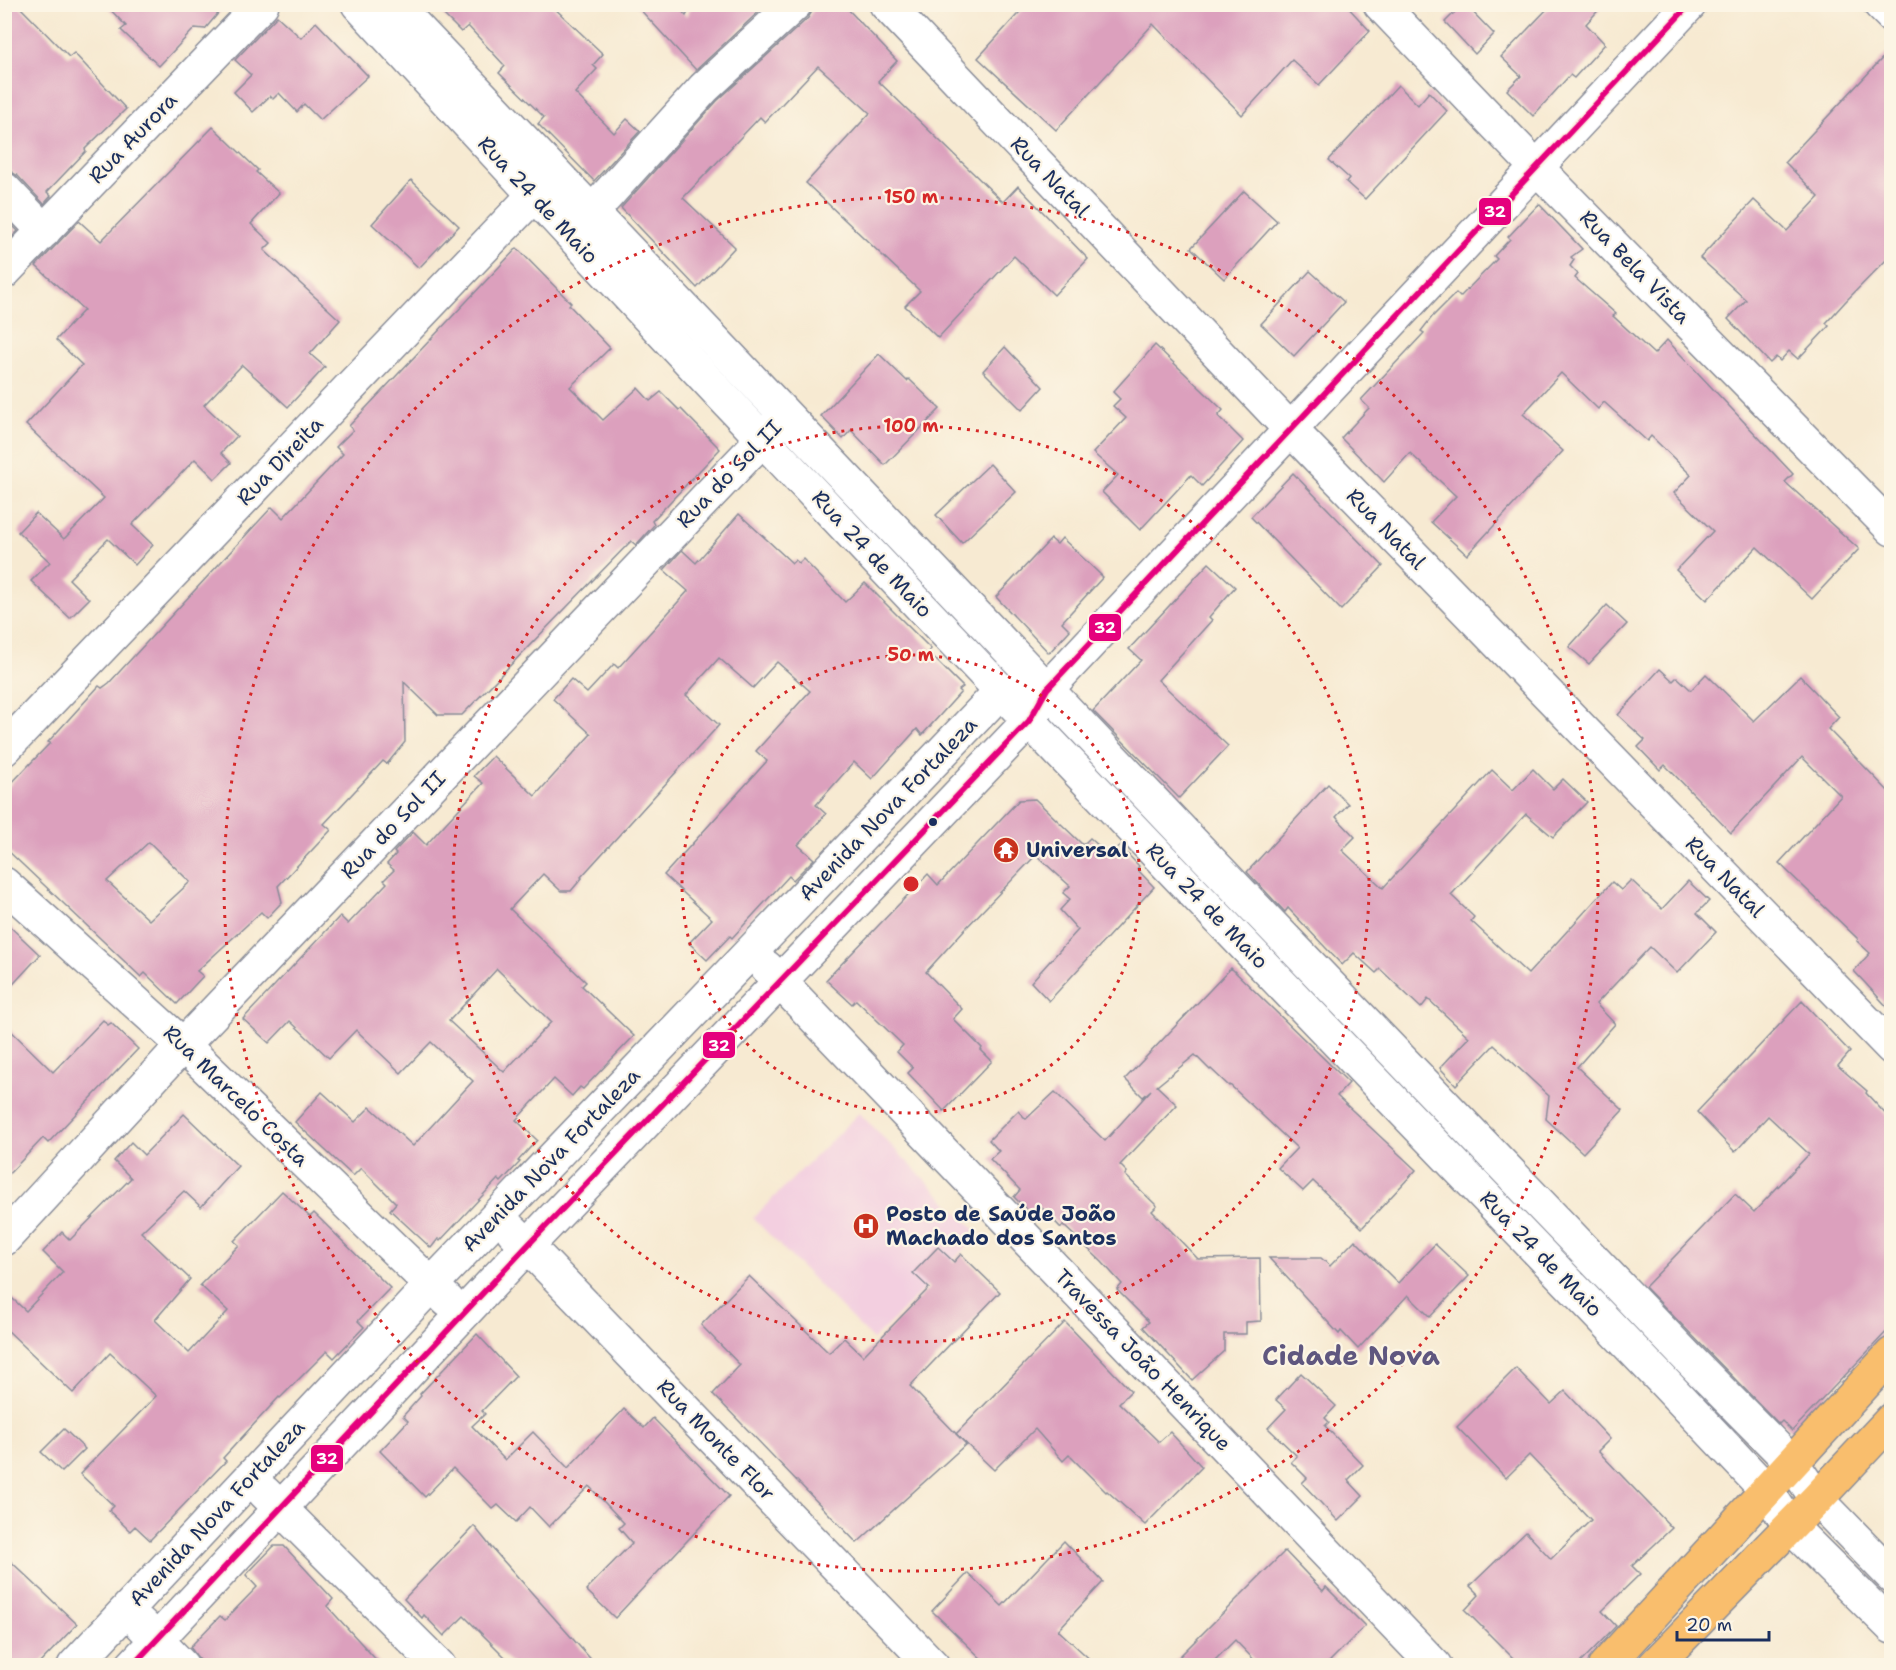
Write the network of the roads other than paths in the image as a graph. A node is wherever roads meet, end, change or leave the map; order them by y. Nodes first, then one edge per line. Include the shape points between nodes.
1 (262, 4) edge
2 (358, 4) edge
3 (394, 4) edge
4 (795, 4) edge
5 (886, 4) edge
6 (1380, 4) edge
7 (1690, 4) edge
8 (1880, 4) edge
9 (1892, 16) edge
10 (1537, 168) junction
11 (545, 186) junction
12 (4, 189) edge
13 (591, 213) junction
14 (44, 231) junction
15 (4, 272) edge
16 (785, 416) junction
17 (1291, 430) junction
18 (763, 438) junction
19 (1892, 529) edge
20 (1047, 688) junction
21 (1001, 692) junction
22 (1029, 721) junction
23 (4, 749) edge
24 (1213, 864) junction
25 (4, 884) edge
26 (1189, 888) junction
27 (751, 952) junction
28 (780, 982) junction
29 (183, 1045) junction
30 (1892, 1048) edge
31 (1442, 1101) junction
32 (1416, 1124) junction
33 (498, 1216) junction
34 (4, 1239) edge
35 (528, 1245) junction
36 (432, 1285) junction
37 (462, 1315) junction
38 (1892, 1354) edge
39 (1689, 1359) junction
40 (1665, 1383) junction
41 (1892, 1419) edge
42 (1792, 1464) junction
43 (250, 1478) junction
44 (1767, 1491) junction
45 (1817, 1499) junction
46 (279, 1508) junction
47 (1790, 1526) junction
48 (1892, 1576) edge
49 (127, 1609) junction
50 (1892, 1627) edge
51 (157, 1640) junction
52 (74, 1665) edge
53 (132, 1665) edge
54 (182, 1665) edge
55 (439, 1665) edge
56 (933, 1665) edge
57 (1435, 1665) edge
58 (1605, 1665) edge
59 (1654, 1665) edge

1 - 14 street, Rua Aurora
2 - 11 street, Rua 24 de Maio
3 - 11 street, Rua 24 de Maio
4 - 13 street via 704,88
5 - 17 street, Rua Natal
6 - 10 street, Rua Bela Vista
7 - 10 street, Avenida Nova Fortaleza
8 - 9 street
10 - 17 street, Avenida Nova Fortaleza
10 - 19 street, Rua Bela Vista
11 - 13 street, Rua 24 de Maio
11 - 18 street, Rua 24 de Maio
11 - 23 street, Rua Direita
12 - 14 street
13 - 16 street, Rua 24 de Maio
14 - 15 street, Rua Aurora
16 - 18 street, Rua do Sol II
16 - 20 street, Rua 24 de Maio
17 - 20 street, Avenida Nova Fortaleza
17 - 30 street, Rua Natal
18 - 21 street, Rua 24 de Maio
18 - 29 street, Rua do Sol II
20 - 21 street
20 - 22 street, Avenida Nova Fortaleza
20 - 24 street, Rua 24 de Maio
21 - 22 street, Rua 24 de Maio
21 - 27 street, Avenida Nova Fortaleza
22 - 26 street, Rua 24 de Maio
22 - 28 street, Avenida Nova Fortaleza
24 - 26 street
24 - 31 street, Rua 24 de Maio
25 - 29 street, Rua Marcelo Costa
26 - 32 street, Rua 24 de Maio
27 - 28 street, Travessa João Henrique
27 - 33 street, Avenida Nova Fortaleza
28 - 35 street, Avenida Nova Fortaleza
28 - 57 street, Travessa João Henrique
29 - 34 street, Rua do Sol II
29 - 36 street, Rua Marcelo Costa
31 - 32 street
31 - 39 street, Rua 24 de Maio
32 - 40 street, Rua 24 de Maio
33 - 35 street, Rua Monte Flor
33 - 36 street, Avenida Nova Fortaleza
35 - 37 street, Avenida Nova Fortaleza
35 - 56 street, Rua Monte Flor
36 - 37 street, Rua Marcelo Costa
36 - 43 street, Avenida Nova Fortaleza
37 - 46 street, Avenida Nova Fortaleza
38 - 42 main road
39 - 40 street
39 - 42 street, Rua 24 de Maio
40 - 44 street, Rua 24 de Maio
41 - 45 main road
42 - 44 main road
42 - 45 street, Rua 24 de Maio
43 - 46 street
43 - 49 street, Avenida Nova Fortaleza
44 - 47 street, Rua 24 de Maio
44 - 58 main road
45 - 47 main road
45 - 48 street, Rua 24 de Maio
46 - 51 street, Avenida Nova Fortaleza
46 - 55 street
47 - 50 street, Rua 24 de Maio
47 - 59 main road
49 - 51 street
49 - 52 street, Avenida Nova Fortaleza
51 - 53 street, Avenida Nova Fortaleza
51 - 54 street

